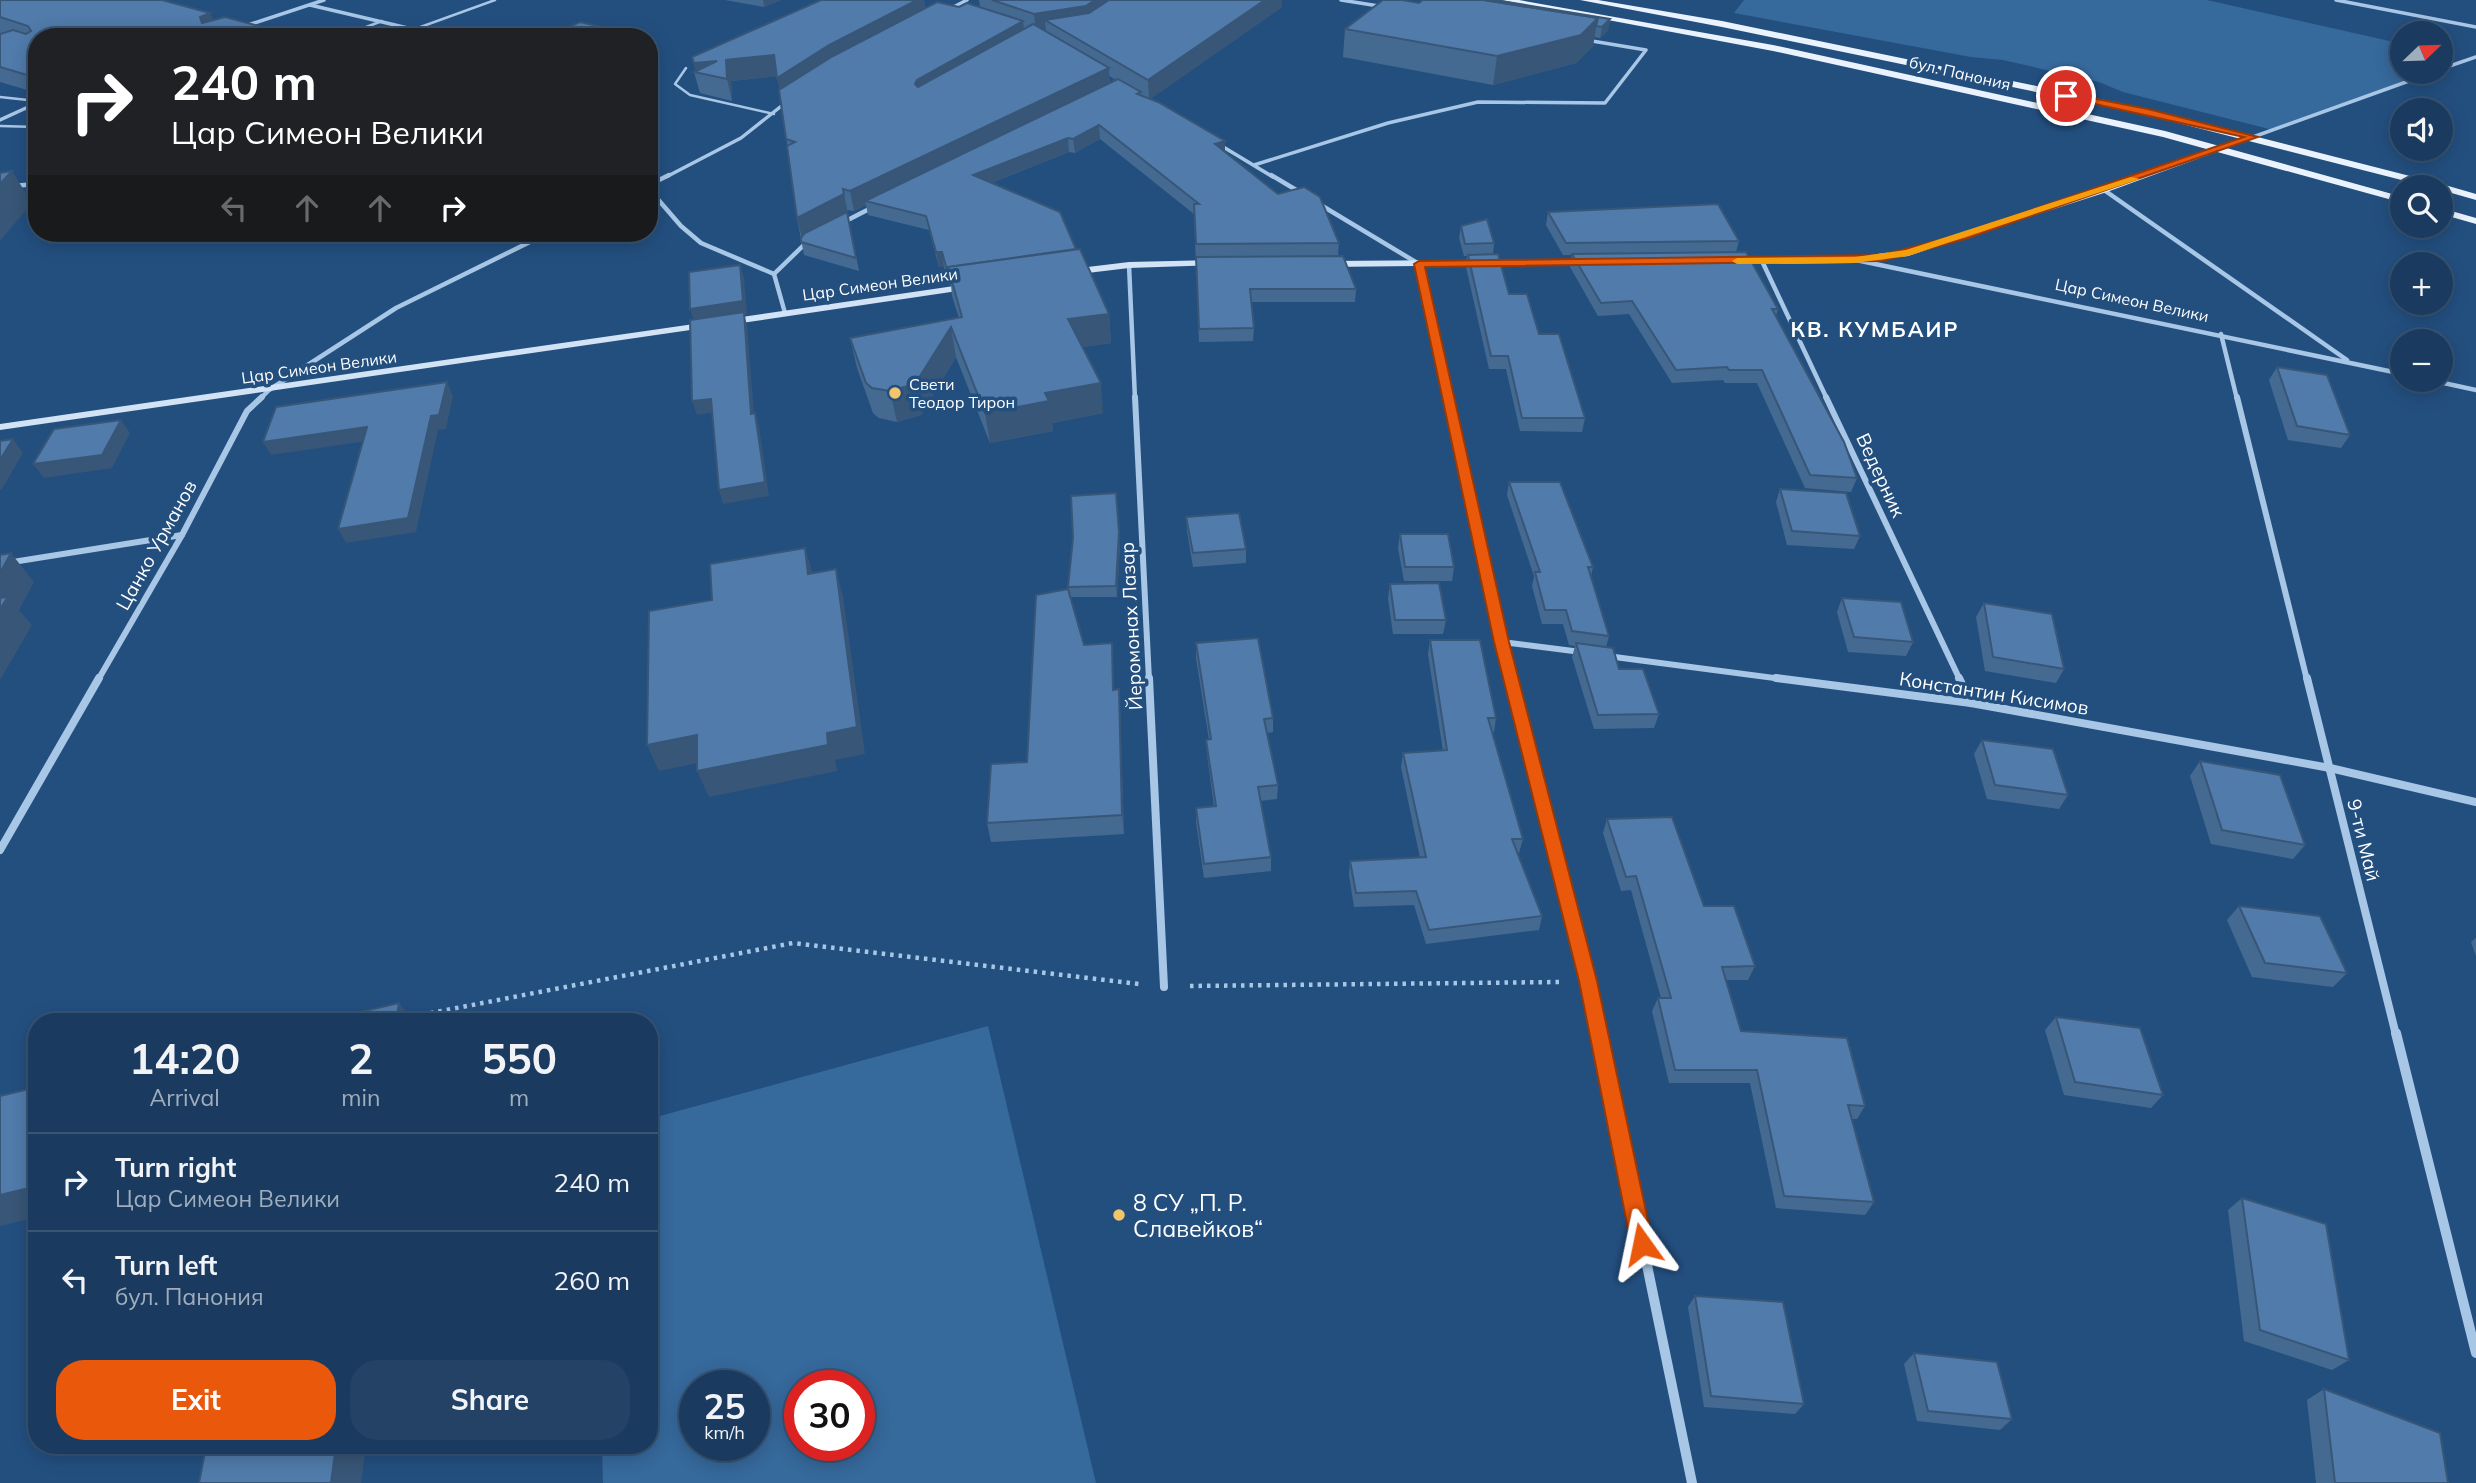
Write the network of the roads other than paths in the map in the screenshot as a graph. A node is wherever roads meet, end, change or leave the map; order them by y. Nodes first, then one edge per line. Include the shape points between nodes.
1 (324, 0) edge
2 (495, 0) edge
3 (967, 0) edge
4 (1341, 0) edge
5 (1505, 0) edge
6 (1584, 0) edge
7 (2336, 0) edge
8 (310, 5) junction
9 (937, 8) edge
10 (1393, 8) edge
11 (948, 10) junction
12 (961, 13) edge
13 (937, 16) edge
14 (382, 21) junction
15 (2476, 27) edge
16 (240, 28) edge
17 (364, 28) edge
18 (411, 28) edge
19 (418, 28) edge
20 (1581, 40) edge
21 (2476, 57) edge
22 (2454, 65) edge
23 (686, 68) dead end
24 (2401, 84) edge
25 (797, 93) edge
26 (0, 97) edge
27 (28, 101) edge
28 (28, 106) edge
29 (774, 114) junction
30 (0, 120) edge
31 (0, 126) edge
32 (28, 127) edge
33 (2253, 137) junction
34 (1210, 139) edge
35 (2219, 149) junction
36 (1254, 165) junction
37 (2396, 175) edge
38 (658, 182) edge
39 (28, 185) edge
40 (0, 187) edge
41 (2104, 190) junction
42 (2453, 190) edge
43 (658, 196) edge
44 (2390, 196) edge
45 (2476, 197) edge
46 (876, 206) edge
47 (2453, 214) edge
48 (2476, 221) edge
49 (840, 224) edge
50 (817, 236) edge
51 (530, 242) edge
52 (1855, 260) junction
53 (1721, 261) edge
54 (1762, 261) junction
55 (1598, 262) edge
56 (1232, 263) edge
57 (1312, 264) edge
58 (1419, 264) junction
59 (1129, 265) junction
60 (1065, 273) edge
61 (774, 274) junction
62 (985, 285) edge
63 (785, 313) junction
64 (2221, 334) junction
65 (2350, 362) junction
66 (2390, 371) edge
67 (2453, 385) edge
68 (268, 390) junction
69 (2476, 390) edge
70 (0, 427) edge
71 (182, 535) junction
72 (0, 564) edge
73 (1502, 642) junction
74 (1584, 653) edge
75 (1598, 655) edge
76 (1970, 703) junction
77 (2330, 768) junction
78 (2476, 802) edge
79 (0, 850) edge
80 (1164, 986) road end
81 (2476, 1353) edge
82 (1692, 1483) edge

1 - 8 street
2 - 19 lane
3 - 11 street
4 - 10 street
5 - 35 main road, бул. Панония via 1773,48
6 - 33 main road, бул. Панония via 2148,111
7 - 15 street
8 - 14 street
8 - 16 street
9 - 11 street
11 - 12 street
11 - 13 street
14 - 17 lane
14 - 18 street
20 - 36 street via 1646,50 1605,103 1478,102 1388,123
21 - 22 street
23 - 29 lane via 676,85 690,95
24 - 33 street
25 - 29 street
26 - 27 lane
28 - 30 street
29 - 38 street via 741,138
31 - 32 lane
33 - 35 main road, Цар Симеон Велики
33 - 37 main road, бул. Панония
34 - 36 street
35 - 41 main road, Цар Симеон Велики
35 - 44 main road, бул. Панония
36 - 58 street
39 - 40 street
41 - 52 main road, Цар Симеон Велики via 1937,245
41 - 65 street
42 - 45 main road, бул. Панония
43 - 61 street via 671,217 696,239
46 - 49 street
47 - 48 main road
50 - 61 street
51 - 68 street, Цанко Урманов via 396,308
52 - 54 main road, Цар Симеон Велики
52 - 64 street, Цар Симеон Велики
53 - 54 main road, Цар Симеон Велики
54 - 76 street, Ведерник
55 - 58 main road
56 - 59 main road
57 - 58 main road
58 - 73 street
59 - 60 main road
59 - 80 street, Йеромонах Лазар
61 - 63 street
62 - 63 main road, Цар Симеон Велики
63 - 68 main road, Цар Симеон Велики
64 - 65 street, Цар Симеон Велики
64 - 77 street, 9-ти Май
65 - 66 street, Цар Симеон Велики
67 - 69 street
68 - 70 main road, Цар Симеон Велики
68 - 71 street, Цанко Урманов via 247,411
71 - 72 street
71 - 79 street, Цанко Урманов
73 - 74 street
73 - 82 street via 1588,981
75 - 76 street, Константин Кисимов
76 - 77 street, Константин Кисимов
77 - 78 street, Константин Кисимов
77 - 81 street, 9-ти Май

